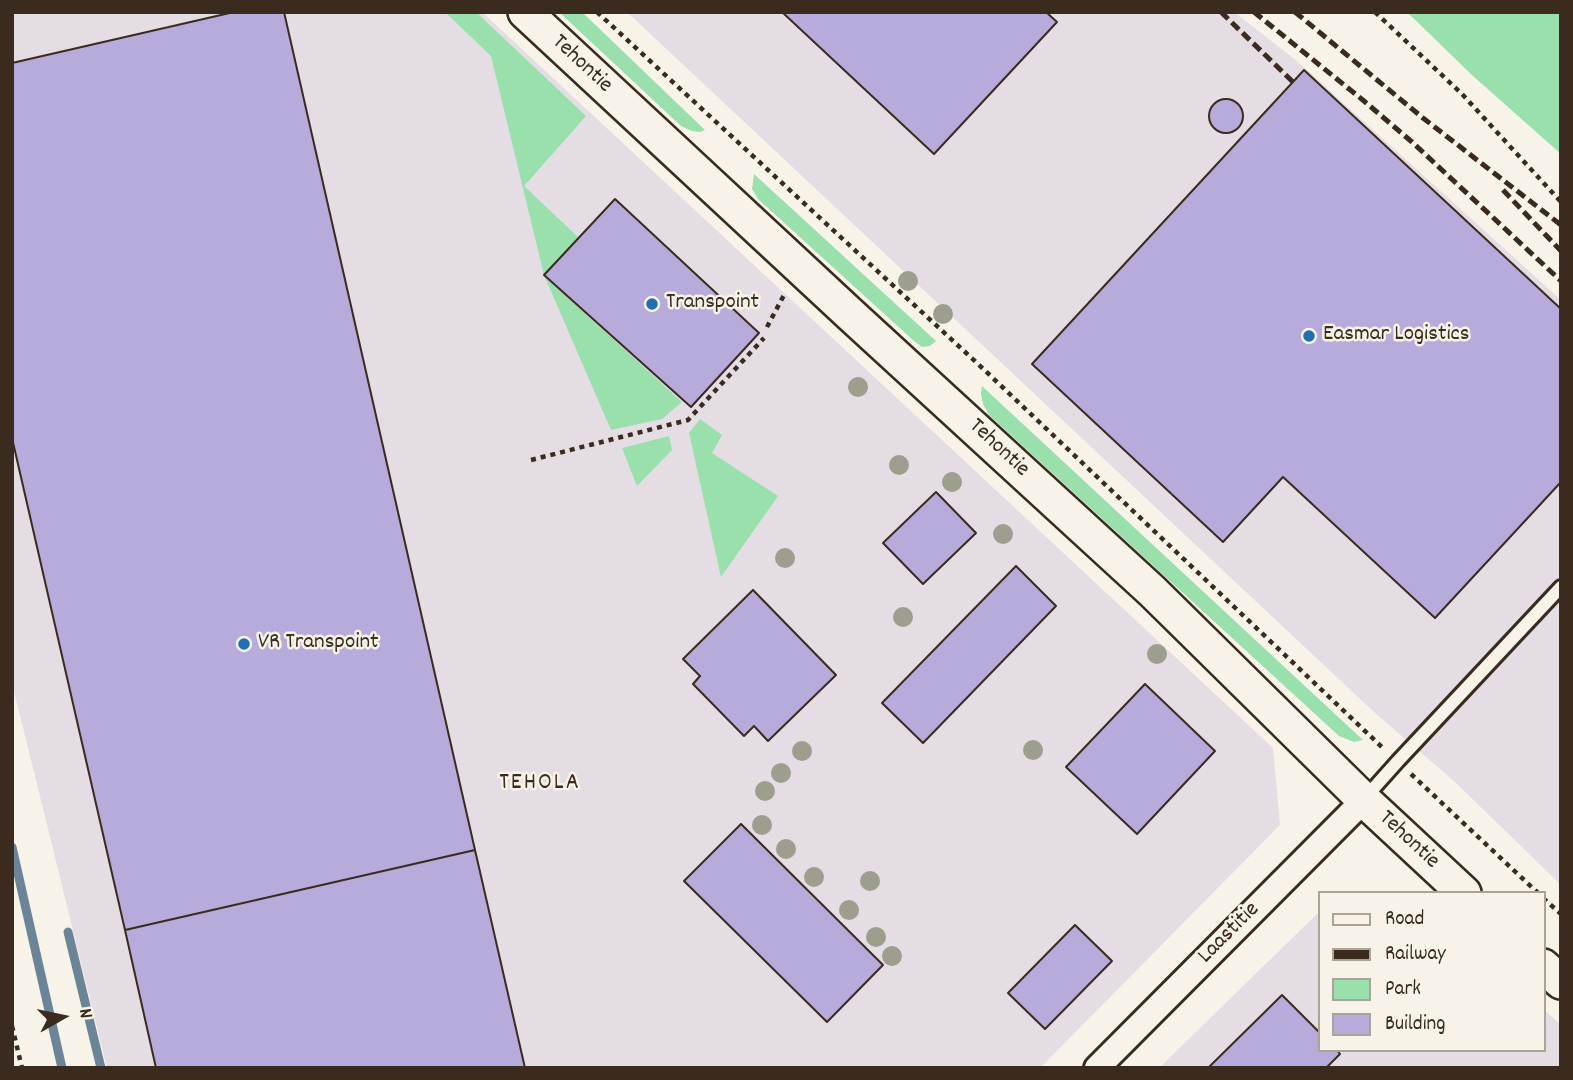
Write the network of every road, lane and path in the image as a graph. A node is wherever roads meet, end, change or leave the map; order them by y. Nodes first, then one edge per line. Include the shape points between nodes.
1 (525, 12) edge
2 (597, 12) edge
3 (1376, 12) edge
4 (1561, 202) edge
5 (791, 291) dead end
6 (767, 327) dead end
7 (764, 338) dead end
8 (531, 460) dead end
9 (1561, 587) edge
10 (1398, 761) junction
11 (1364, 800) junction
12 (1462, 891) edge
13 (1536, 891) edge
14 (1545, 900) edge
15 (1561, 914) edge
16 (1545, 968) edge
17 (1561, 982) edge
18 (12, 1026) edge
19 (22, 1068) edge
20 (1097, 1068) edge

1 - 11 street, Tehontie via 1152,590
2 - 10 path
3 - 4 path via 1462,94
5 - 6 path via 782,298
7 - 8 path via 688,419
9 - 10 lane
10 - 11 lane
10 - 13 path
11 - 12 street, Tehontie
11 - 20 street, Laastitie
14 - 15 path
16 - 17 street
18 - 19 path

